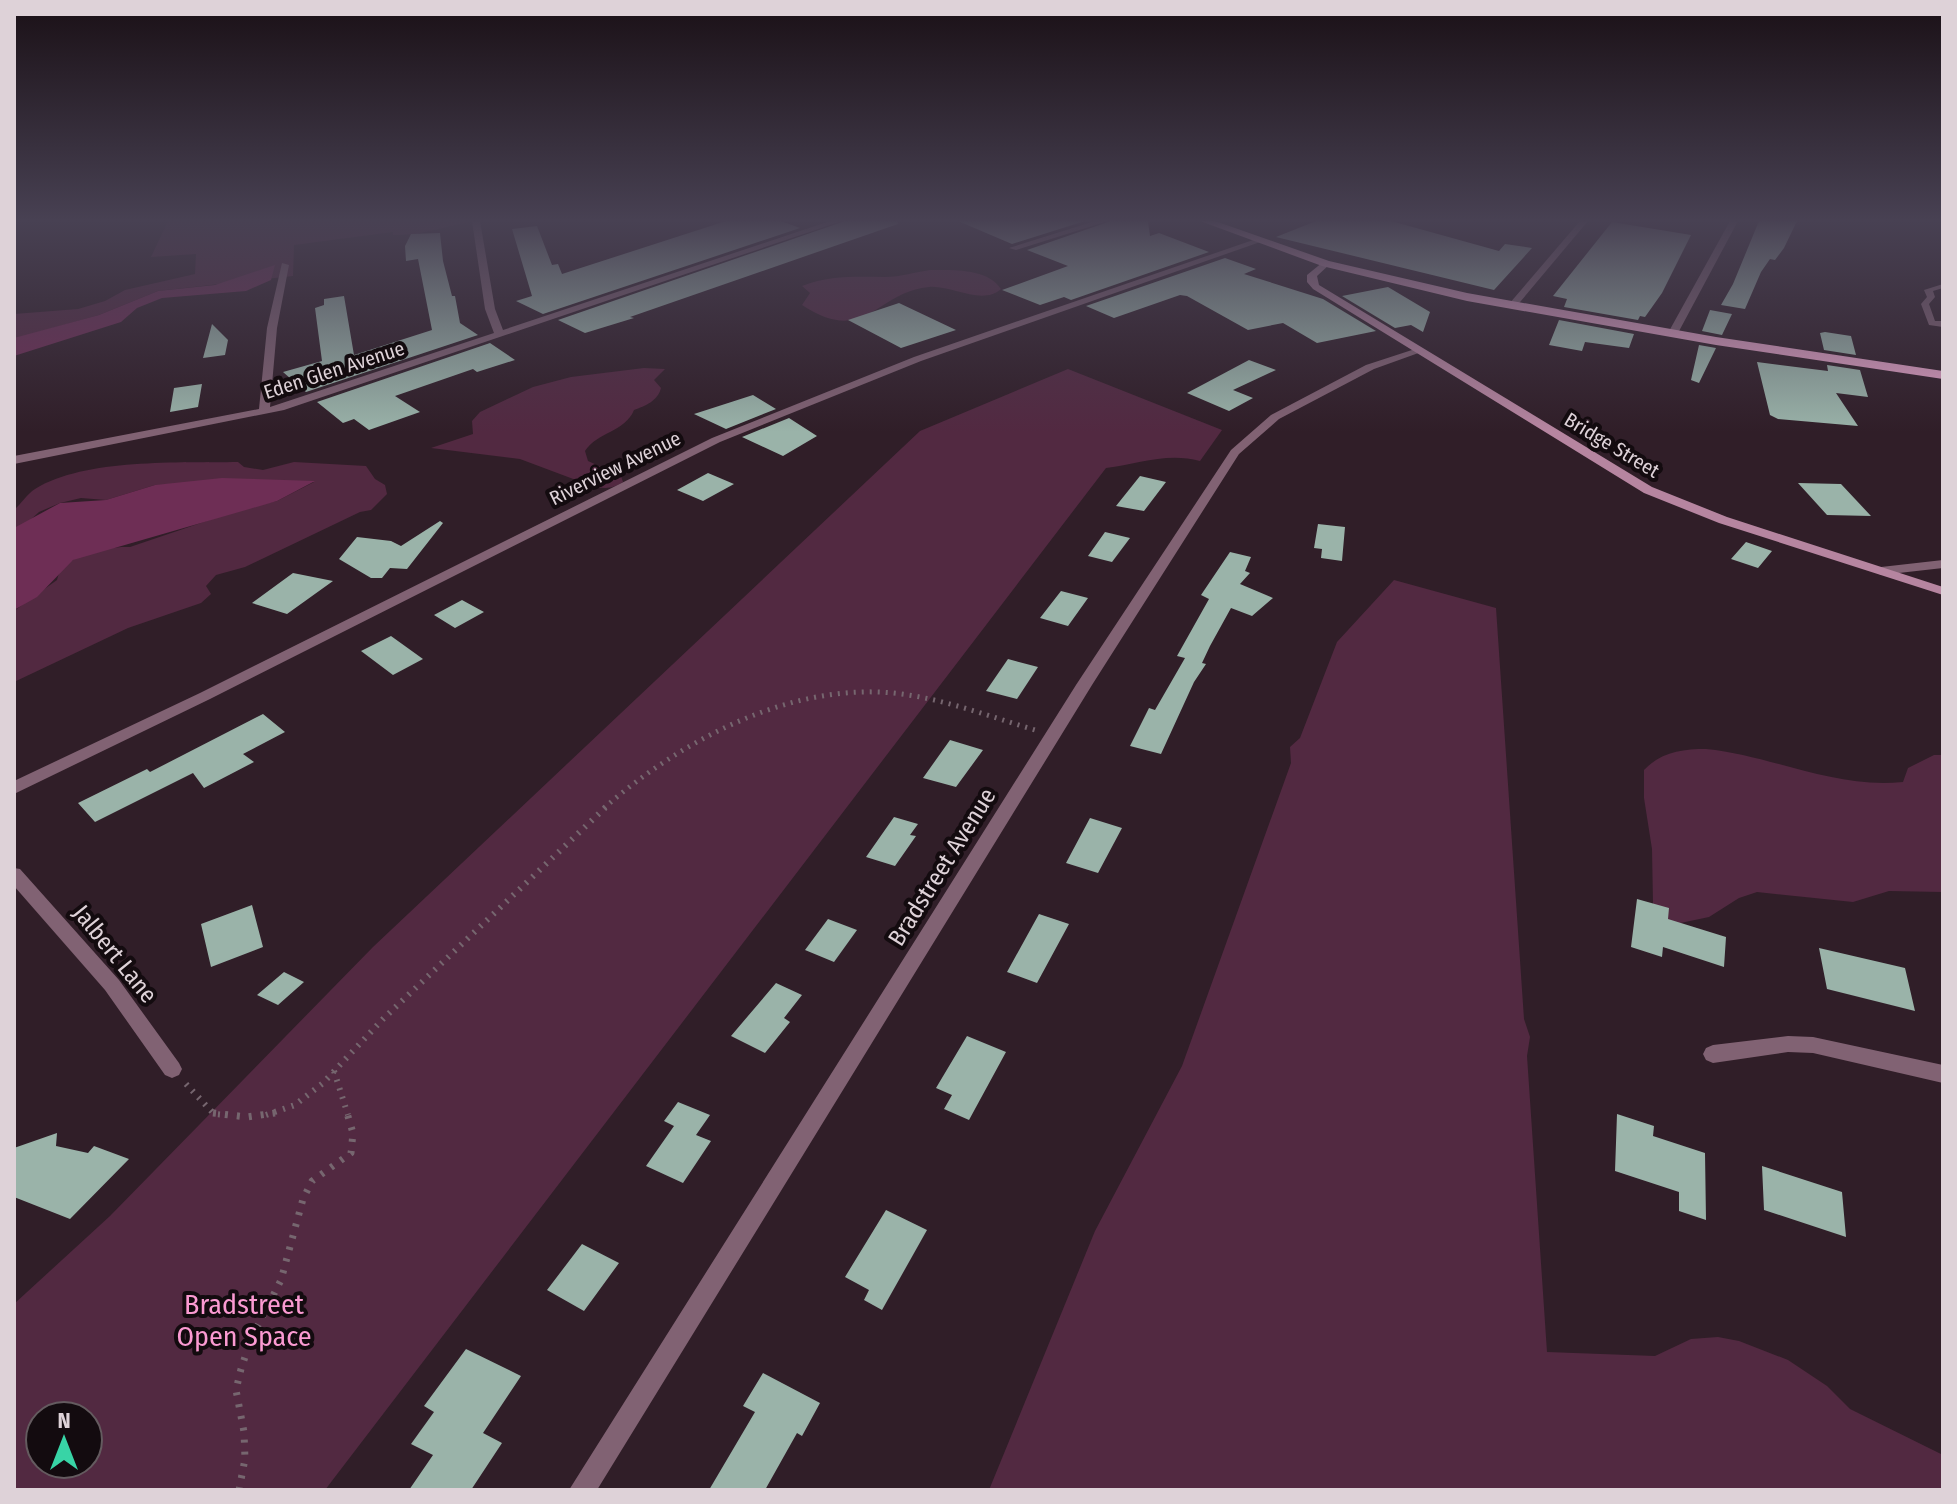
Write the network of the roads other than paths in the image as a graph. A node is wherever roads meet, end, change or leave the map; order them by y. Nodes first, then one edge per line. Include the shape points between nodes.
1 (280, 291) edge
2 (487, 291) edge
3 (626, 291) edge
4 (1113, 291) edge
5 (1323, 291) edge
6 (1446, 291) edge
7 (1525, 291) edge
8 (1696, 291) edge
9 (1929, 291) edge
10 (1512, 306) junction
11 (1943, 324) edge
12 (499, 333) junction
13 (1673, 333) junction
14 (1419, 351) junction
15 (1943, 375) edge
16 (264, 412) junction
17 (14, 460) edge
18 (1943, 564) edge
19 (1881, 571) junction
20 (1943, 591) edge
21 (14, 788) edge
22 (14, 874) edge
23 (1713, 1054) dead end
24 (172, 1069) road end
25 (1943, 1074) edge
26 (582, 1490) edge

1 - 16 street
2 - 12 street
3 - 12 street, Eden Glen Avenue
4 - 21 street, Riverview Avenue via 907,362 702,446
5 - 14 main road, Bridge Street
6 - 10 main road
7 - 10 street
8 - 13 street
9 - 11 lane via 1925,304 1932,323
10 - 13 main road
12 - 16 street, Eden Glen Avenue
13 - 15 main road
14 - 19 main road, Bridge Street via 1648,490 1710,516
14 - 26 street, Bradstreet Avenue via 1370,367 1275,417 1235,452
16 - 17 street, Eden Glen Avenue
18 - 19 street
19 - 20 main road, Bridge Street
22 - 24 street, Jalbert Lane via 112,985
23 - 25 street via 1813,1045

